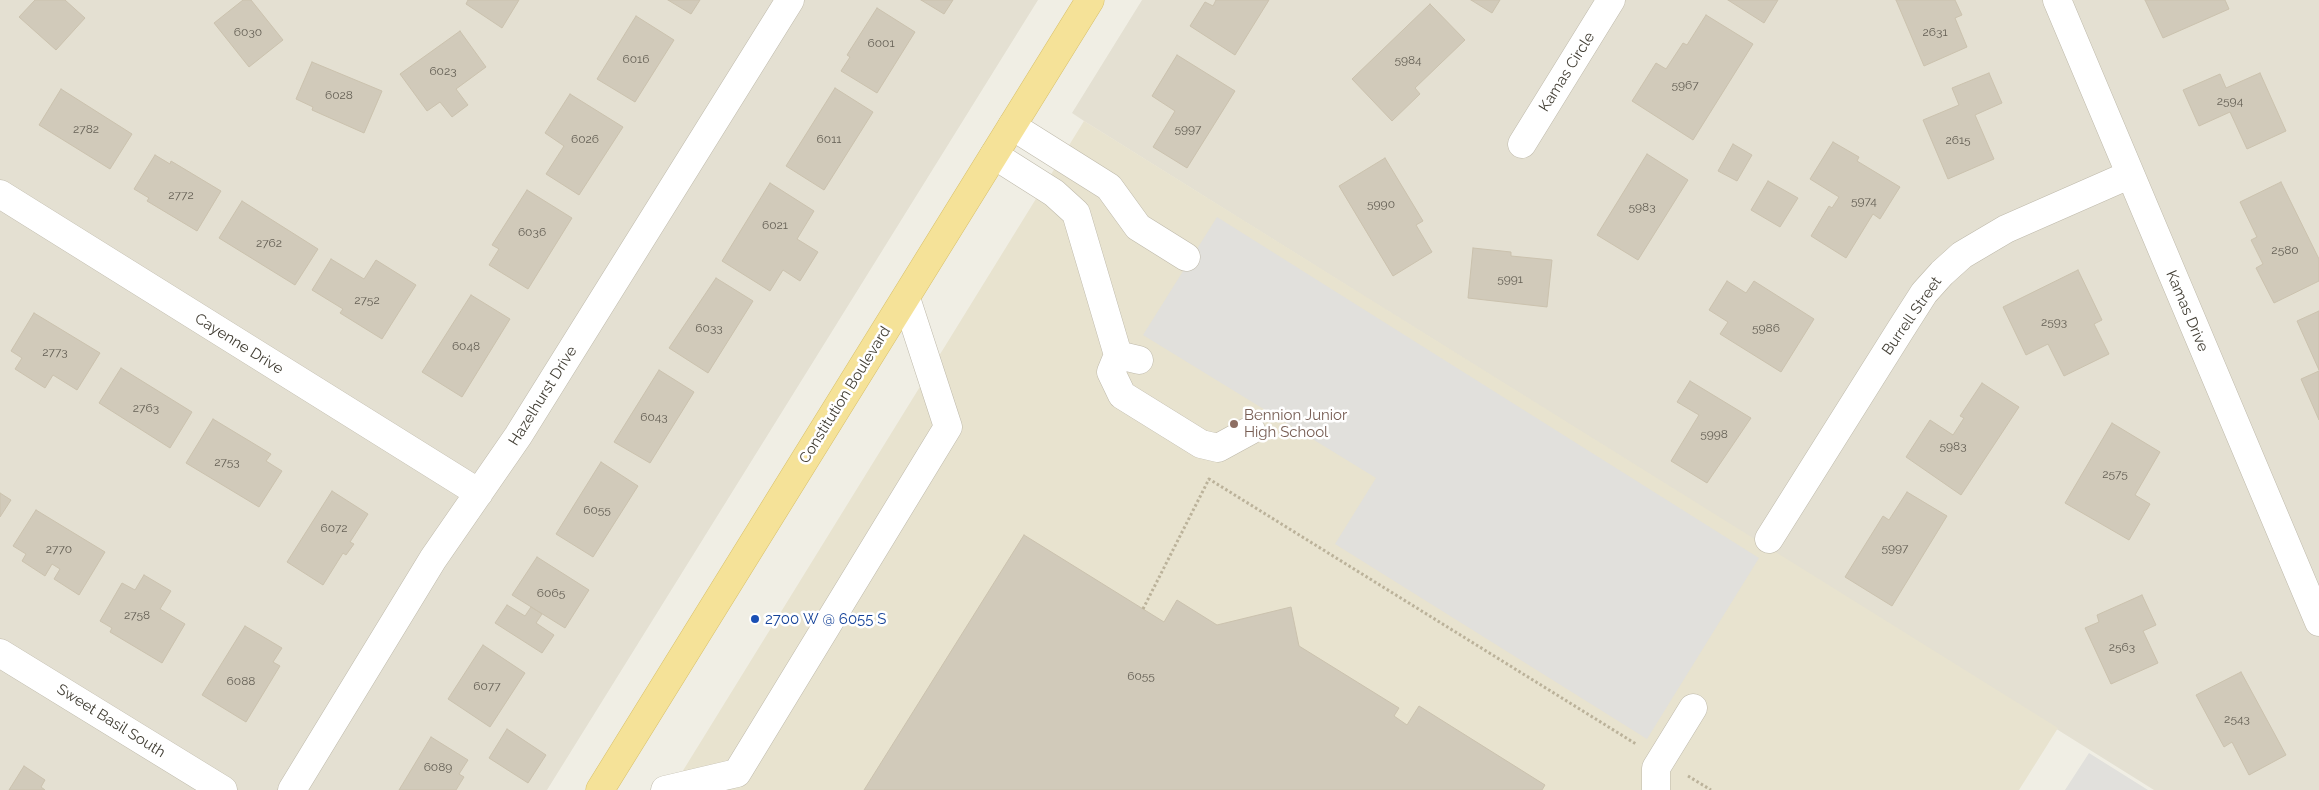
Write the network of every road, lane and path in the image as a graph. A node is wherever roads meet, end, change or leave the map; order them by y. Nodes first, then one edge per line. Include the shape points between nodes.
1 (790, 0) edge
2 (1090, 0) edge
3 (1611, 0) edge
4 (2057, 0) edge
5 (1012, 126) junction
6 (1522, 144) dead end
7 (994, 155) junction
8 (2129, 175) junction
9 (0, 194) edge
10 (1186, 257) dead end
11 (906, 298) junction
12 (1251, 430) dead end
13 (479, 493) junction
14 (1769, 539) dead end
15 (1143, 609) dead end
16 (2319, 622) edge
17 (0, 653) edge
18 (1693, 708) dead end
19 (1662, 759) junction
20 (223, 790) edge
21 (292, 790) edge
22 (600, 790) edge
23 (665, 790) edge
24 (1656, 790) edge
25 (1711, 790) edge

1 - 13 street, Hazelhurst Drive via 518,436
2 - 5 main road, Constitution Boulevard
3 - 6 street, Kamas Circle
4 - 8 street, Kamas Drive
5 - 7 main road, Constitution Boulevard
5 - 10 street via 1109,187 1138,227
7 - 11 main road, Constitution Boulevard
7 - 12 street via 1054,193 1076,213 1128,357 1111,372 1122,395 1201,444 1218,448
8 - 14 street, Burrell Street via 2006,229 1962,255 1942,272 1905,322
8 - 16 street, Kamas Drive
9 - 13 street, Cayenne Drive
11 - 22 main road, Constitution Boulevard
11 - 23 street via 948,427 737,773
13 - 21 street, Hazelhurst Drive via 433,559
15 - 19 path via 1209,479
17 - 20 street, Sweet Basil South
18 - 19 street
19 - 24 street via 1656,768
19 - 25 path

